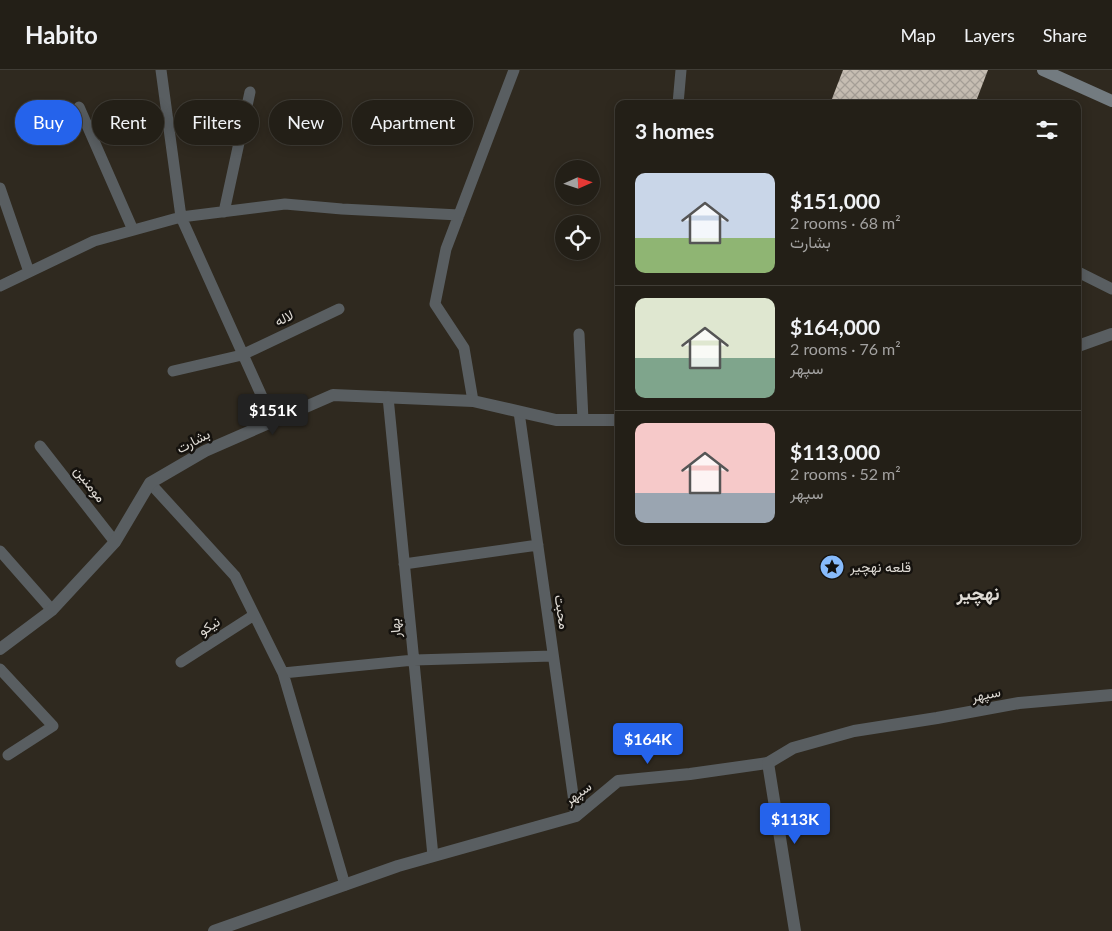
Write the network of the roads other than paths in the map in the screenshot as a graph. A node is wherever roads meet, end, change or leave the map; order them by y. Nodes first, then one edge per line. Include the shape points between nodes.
1 (161, 70) edge
2 (514, 70) edge
3 (681, 70) edge
4 (1042, 70) edge
5 (250, 92) dead end
6 (678, 100) edge
7 (1112, 101) edge
8 (82, 114) edge
9 (0, 188) edge
10 (224, 212) junction
11 (459, 215) junction
12 (182, 217) junction
13 (132, 230) junction
14 (28, 272) junction
15 (1081, 274) edge
16 (0, 286) edge
17 (1112, 290) edge
18 (339, 309) dead end
19 (579, 334) dead end
20 (1112, 334) edge
21 (1081, 345) edge
22 (242, 355) junction
23 (174, 372) dead end
24 (388, 397) junction
25 (473, 401) junction
26 (519, 412) junction
27 (583, 420) junction
28 (615, 420) edge
29 (272, 422) junction
30 (40, 446) dead end
31 (150, 483) junction
32 (115, 542) junction
33 (538, 545) junction
34 (0, 552) edge
35 (404, 564) junction
36 (52, 610) junction
37 (254, 615) junction
38 (0, 649) edge
39 (553, 656) junction
40 (414, 660) junction
41 (181, 662) dead end
42 (0, 669) edge
43 (283, 673) junction
44 (1112, 695) edge
45 (8, 754) dead end
46 (768, 763) junction
47 (576, 816) junction
48 (433, 856) junction
49 (345, 885) junction
50 (214, 931) edge
51 (795, 931) edge

1 - 12 lane
2 - 11 lane
3 - 6 lane
4 - 7 main road
5 - 10 lane
8 - 13 lane
9 - 14 lane
10 - 11 lane via 285,204
10 - 12 lane
11 - 25 lane via 446,249 436,304 464,348
12 - 13 lane
12 - 22 lane
13 - 14 lane via 94,241
14 - 16 lane
15 - 17 lane
18 - 22 lane, لاله
19 - 27 lane
20 - 21 street
22 - 23 lane, لاله
22 - 29 lane
24 - 25 street, بشارت
24 - 29 street, بشارت via 333,396
24 - 35 lane, بهار
25 - 26 street, بشارت
26 - 27 street, بشارت via 556,420
26 - 33 lane, محبت
27 - 28 street, بشارت
29 - 31 street, بشارت via 204,450
30 - 32 lane, مومنین
31 - 32 street, بشارت
31 - 37 lane via 235,576
32 - 36 street, بشارت
33 - 35 lane
33 - 39 lane, محبت
34 - 36 lane
35 - 40 lane, بهار
36 - 38 street, بشارت
37 - 41 lane, نیکو
37 - 43 lane
39 - 40 lane
39 - 47 lane, محبت
40 - 43 lane
40 - 48 lane, بهار
42 - 45 lane via 53,726
43 - 49 lane
44 - 46 street, سپهر via 1019,703 854,731 794,748
46 - 47 street, سپهر via 618,781
46 - 51 street
47 - 48 street, سپهر
48 - 49 street, سپهر
49 - 50 street, سپهر

